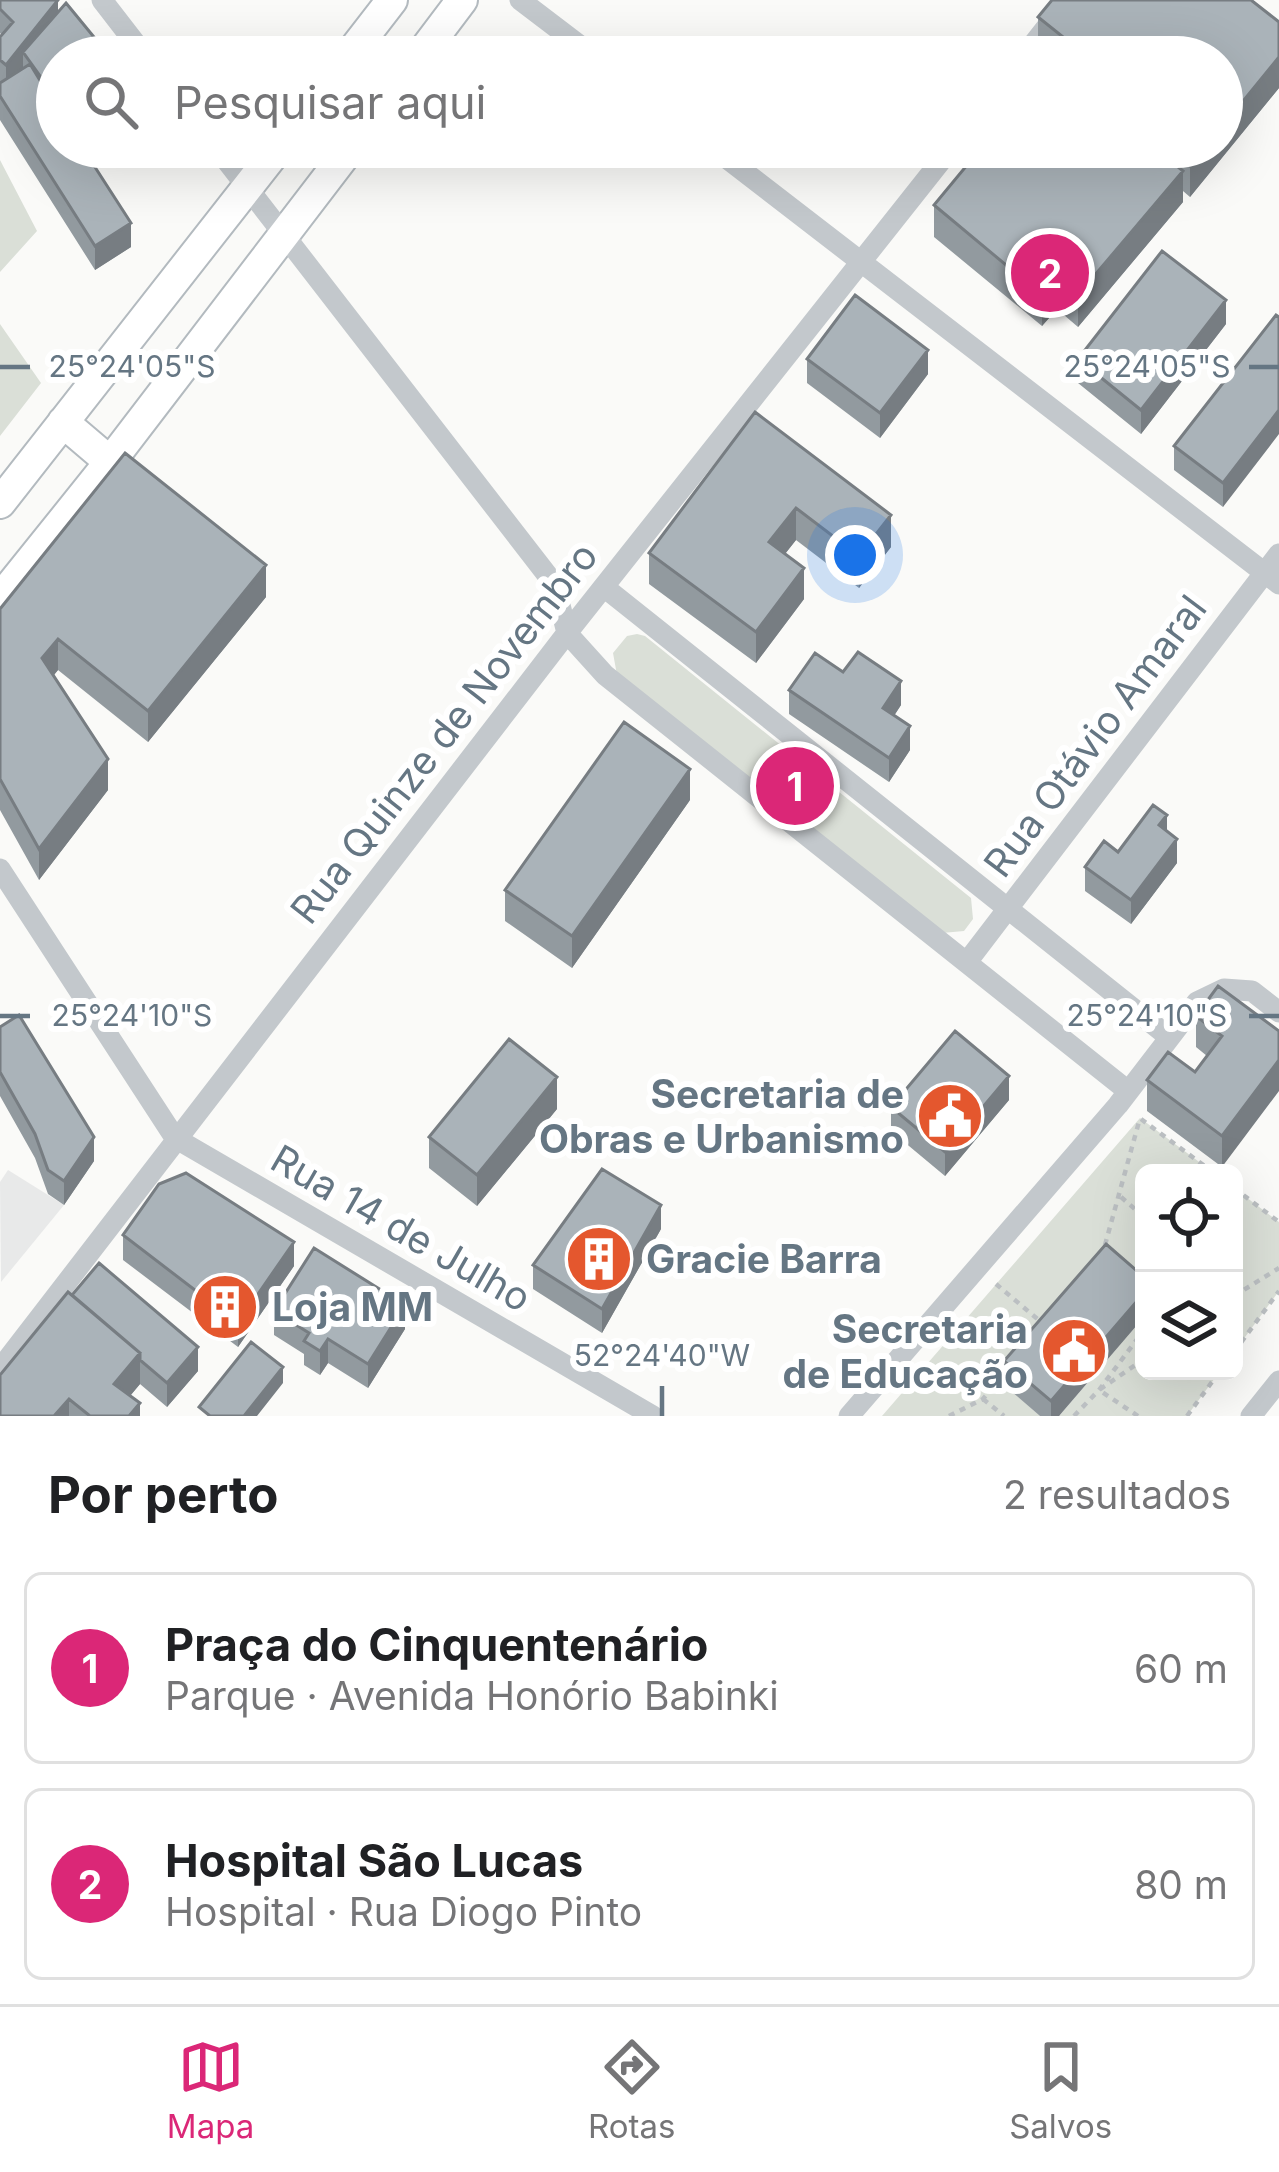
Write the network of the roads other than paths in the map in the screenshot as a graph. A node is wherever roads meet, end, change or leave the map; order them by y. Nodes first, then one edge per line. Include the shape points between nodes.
1 (102, 0) edge
2 (392, 0) edge
3 (461, 0) edge
4 (520, 0) edge
5 (1068, 0) edge
6 (130, 36) edge
7 (364, 36) edge
8 (434, 36) edge
9 (567, 36) edge
10 (1040, 36) edge
11 (232, 168) edge
12 (263, 168) edge
13 (335, 168) edge
14 (739, 168) edge
15 (935, 168) edge
16 (248, 188) junction
17 (286, 233) junction
18 (861, 261) junction
19 (64, 422) junction
20 (110, 462) junction
21 (0, 503) edge
22 (1279, 554) edge
23 (1272, 579) edge
24 (555, 585) junction
25 (604, 587) junction
26 (0, 598) edge
27 (567, 633) junction
28 (0, 869) edge
29 (1010, 908) junction
30 (967, 962) junction
31 (1279, 1012) edge
32 (1169, 1037) junction
33 (1129, 1091) junction
34 (175, 1138) junction
35 (0, 1369) edge
36 (1279, 1381) edge
37 (653, 1416) edge
38 (849, 1416) edge
39 (1251, 1416) edge

1 - 6 street
2 - 7 main road
3 - 8 main road
4 - 9 street
5 - 10 street
11 - 16 street
12 - 16 main road
13 - 17 main road
14 - 18 street
15 - 18 street, Rua Quinze de Novembro
16 - 17 street
16 - 19 main road
17 - 20 main road
17 - 24 street
18 - 23 street
18 - 25 street, Rua Quinze de Novembro
19 - 20 main road
19 - 21 main road
20 - 26 main road
22 - 23 street, Rua Otávio Amaral
23 - 29 street, Rua Otávio Amaral
24 - 25 street
24 - 27 street
25 - 27 street, Rua Quinze de Novembro
25 - 29 street
27 - 30 street via 605,675
27 - 34 street, Rua Quinze de Novembro
28 - 34 street
29 - 30 street, Rua Otávio Amaral
29 - 32 street
30 - 33 street
31 - 32 street via 1252,991 1224,989 1197,1002
32 - 33 street
33 - 38 street
34 - 35 street, Rua Quinze de Novembro
34 - 37 street, Rua 14 de Julho
36 - 39 street

